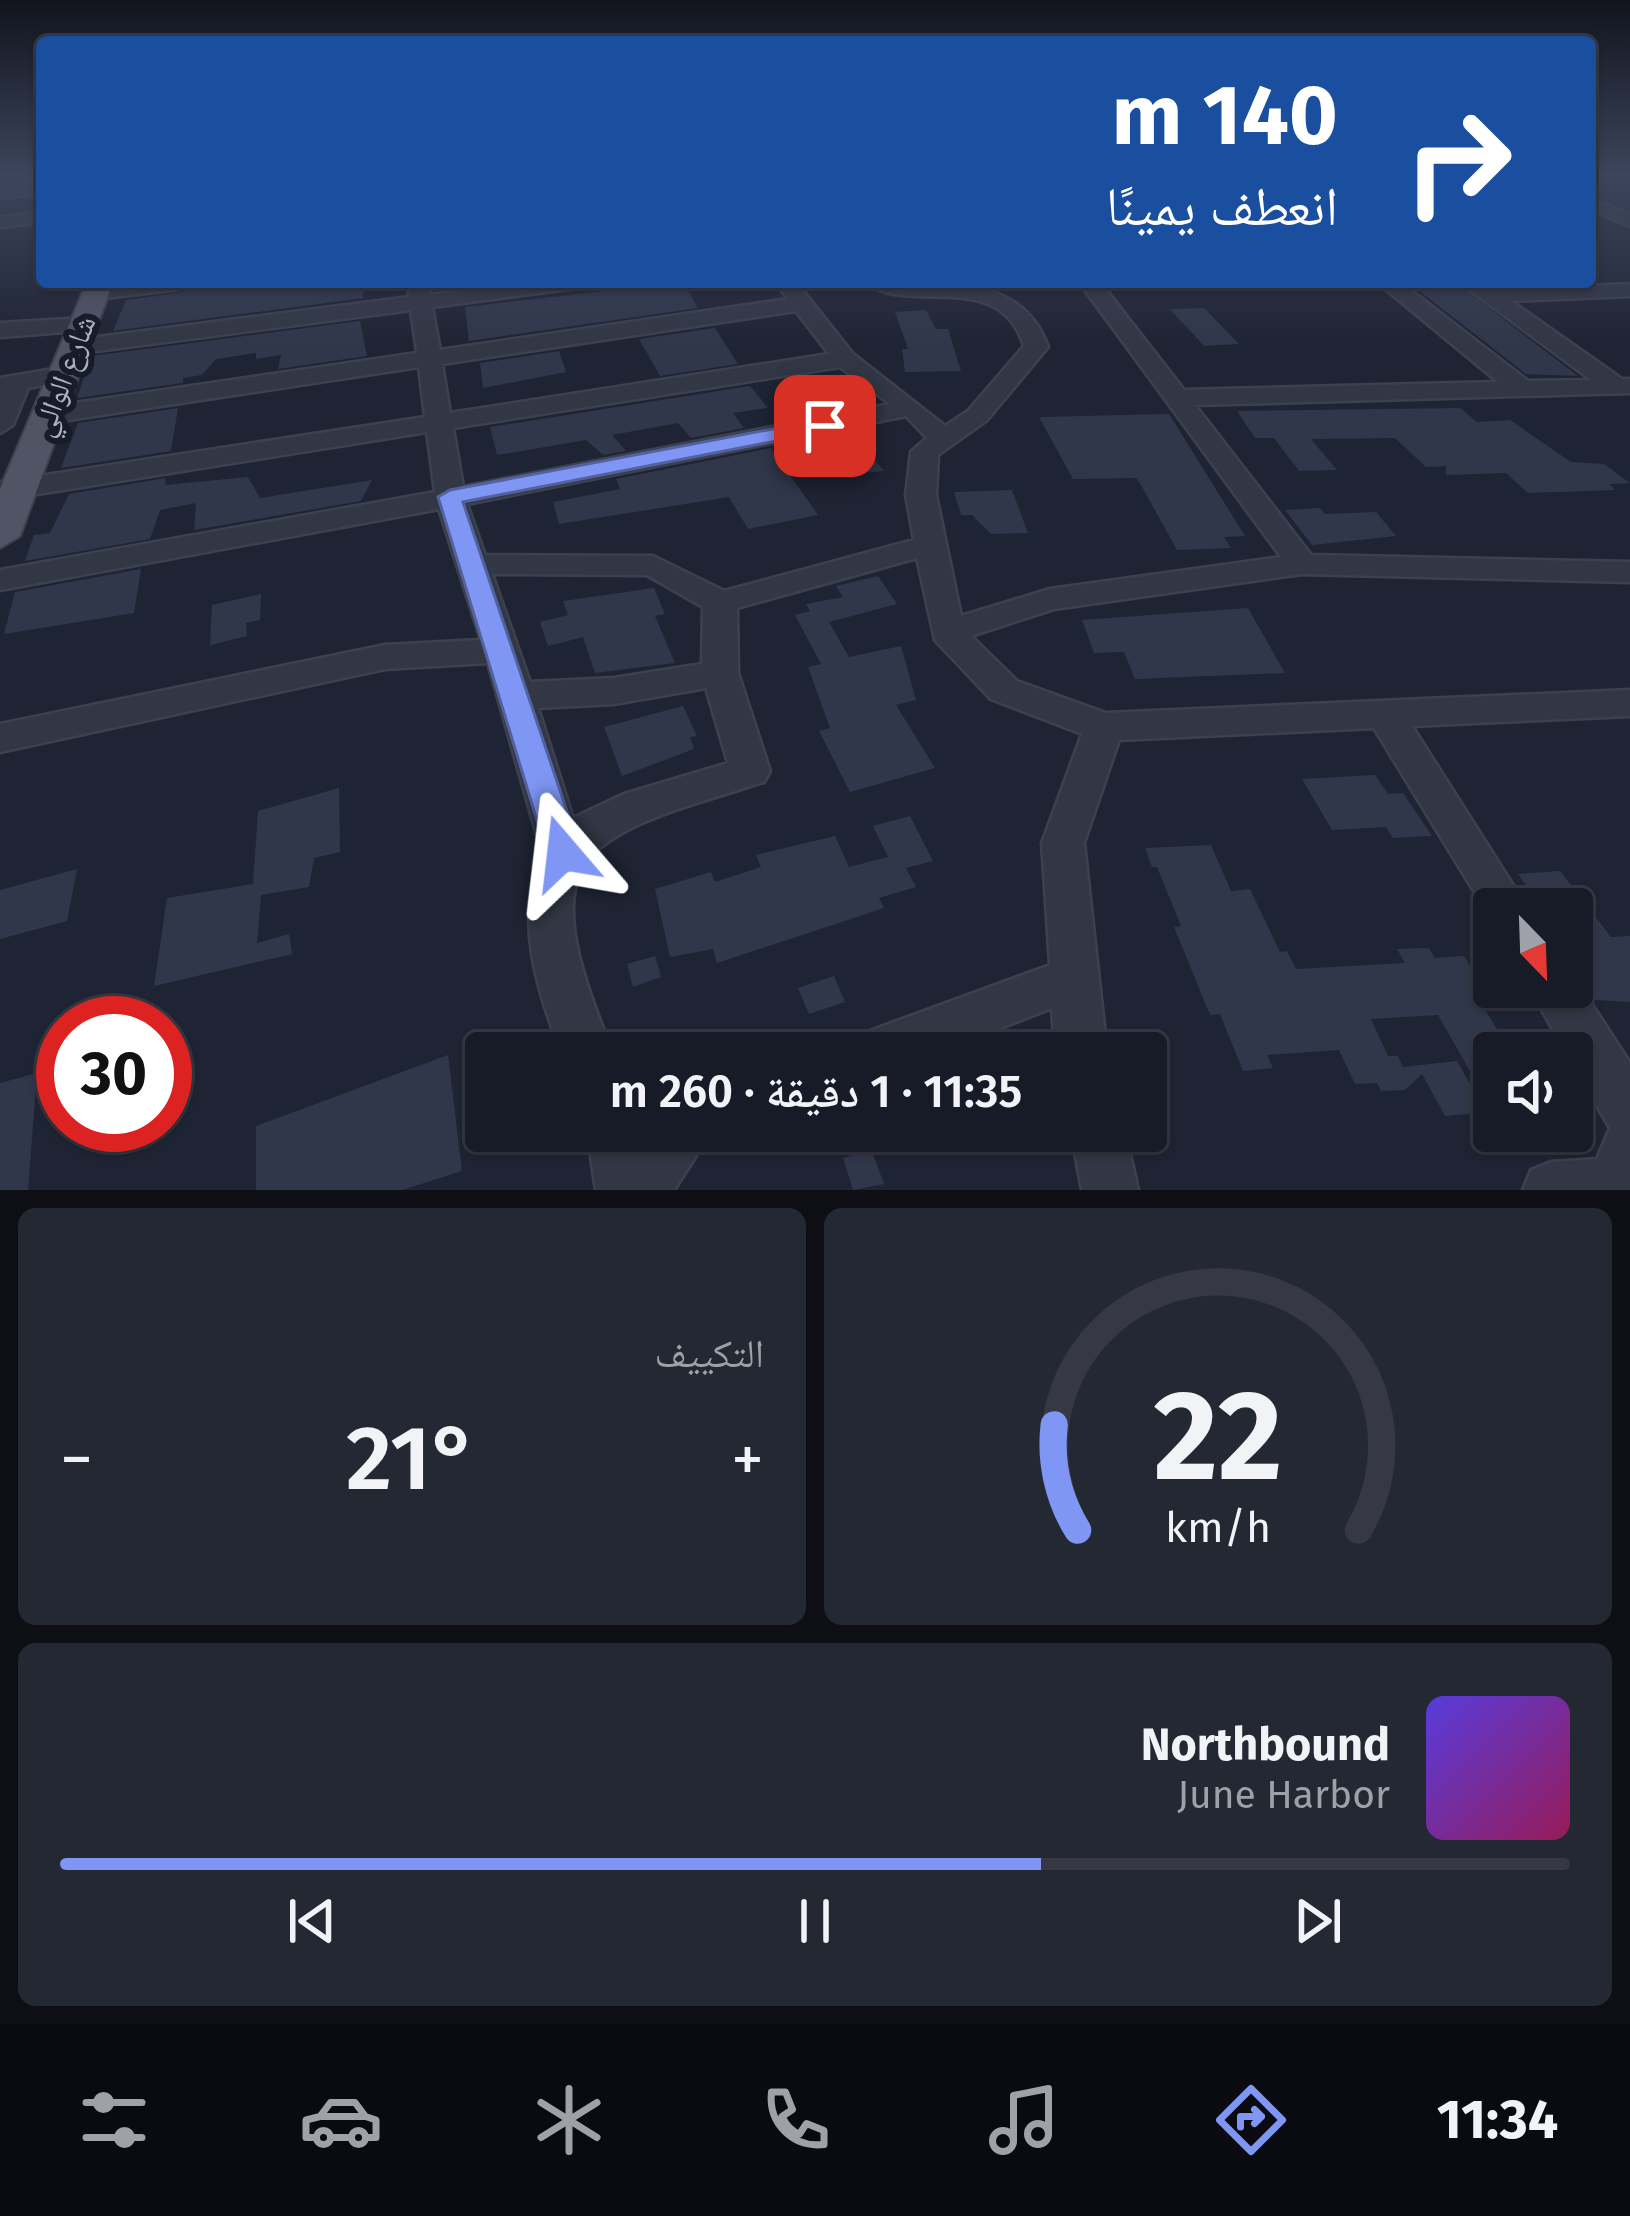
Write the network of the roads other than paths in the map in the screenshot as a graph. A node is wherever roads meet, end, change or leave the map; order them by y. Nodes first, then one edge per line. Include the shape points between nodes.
1 (98, 288) edge
2 (482, 288) edge
3 (789, 288) edge
4 (969, 288) edge
5 (1093, 288) edge
6 (1396, 288) edge
7 (1478, 288) edge
8 (419, 292) edge
9 (1628, 292) edge
10 (1490, 296) junction
11 (800, 304) junction
12 (0, 330) edge
13 (74, 349) junction
14 (845, 358) junction
15 (430, 360) junction
16 (9, 383) edge
17 (1623, 386) edge
18 (1521, 388) junction
19 (1176, 398) junction
20 (911, 407) junction
21 (46, 420) junction
22 (439, 423) junction
23 (0, 429) edge
24 (945, 442) junction
25 (11, 489) edge
26 (450, 497) junction
27 (0, 536) edge
28 (933, 544) junction
29 (473, 564) junction
30 (1302, 565) junction
31 (1630, 572) edge
32 (0, 580) edge
33 (720, 602) junction
34 (947, 632) junction
35 (502, 651) junction
36 (720, 673) junction
37 (514, 696) junction
38 (1630, 703) edge
39 (1385, 716) junction
40 (1104, 728) junction
41 (0, 739) edge
42 (563, 853) junction
43 (1492, 888) edge
44 (1073, 978) junction
45 (1566, 1008) edge
46 (578, 1032) edge
47 (930, 1032) edge
48 (1079, 1032) edge
49 (1630, 1111) edge
50 (1630, 1146) edge
51 (618, 1152) edge
52 (669, 1152) edge
53 (1102, 1152) edge
54 (624, 1190) edge
55 (639, 1190) edge
56 (1110, 1190) edge
57 (1550, 1190) edge

1 - 13 main road, شارع الوالي
2 - 8 street
3 - 11 street
4 - 24 street via 1019,316 1036,347
5 - 19 street
6 - 18 street
7 - 10 street
8 - 13 street
8 - 15 street
9 - 10 street
10 - 17 street
11 - 14 street
11 - 15 street
12 - 13 street
13 - 16 street
13 - 21 main road, شارع الوالي
14 - 20 street
14 - 22 street
15 - 21 street
15 - 22 street
16 - 23 street
17 - 18 street
18 - 19 street
19 - 30 street
20 - 24 street
20 - 26 street
21 - 23 street
21 - 25 main road, شارع الوالي
22 - 25 street
22 - 26 street
24 - 28 street via 925,452 921,495
25 - 27 main road, شارع الوالي
26 - 29 street
26 - 32 street
28 - 33 street
28 - 34 street
29 - 33 street via 653,566
29 - 35 street
30 - 31 street
30 - 34 street via 1050,599
33 - 36 street
34 - 40 street via 1004,690
35 - 37 street
35 - 41 street via 385,657
36 - 37 street via 614,691
36 - 42 street via 750,772 624,812
37 - 42 street
38 - 39 street
39 - 40 street
39 - 43 street
40 - 44 street via 1063,843
42 - 46 street via 552,882 553,923
44 - 47 street
44 - 48 street
45 - 49 street
50 - 57 street via 1614,1186
51 - 54 street
52 - 55 street
53 - 56 street

